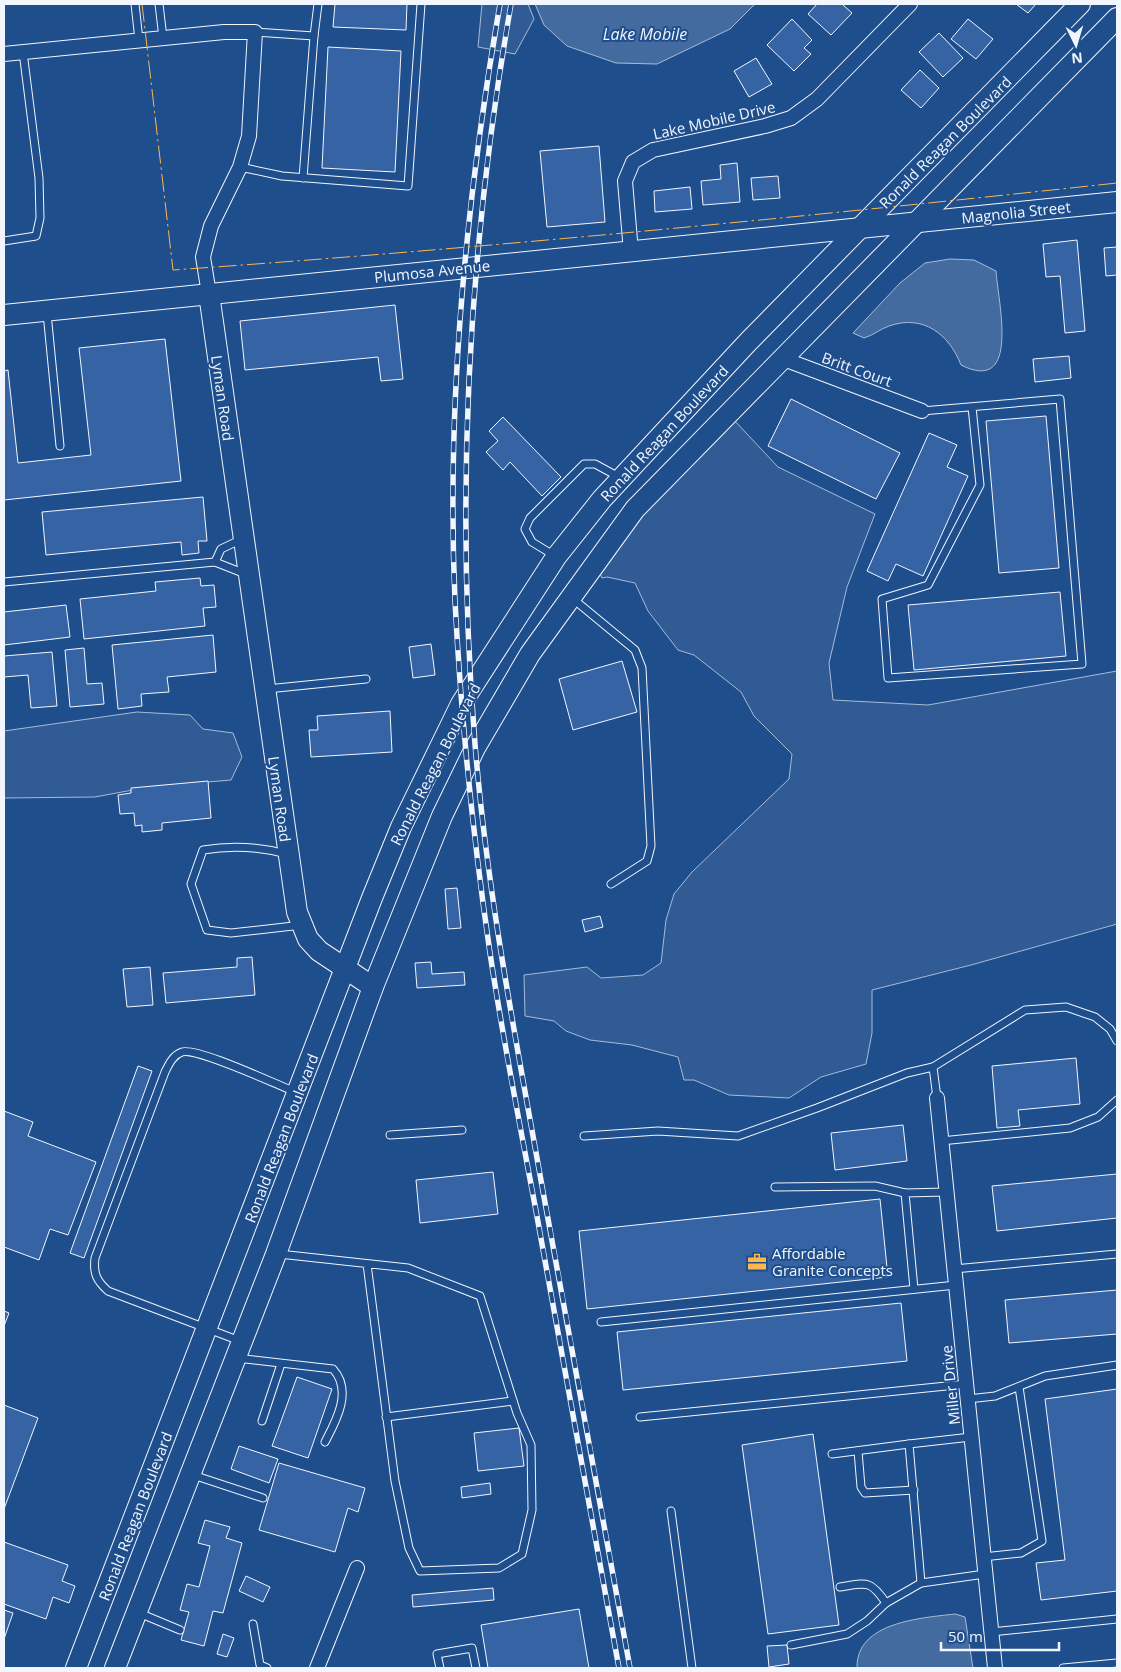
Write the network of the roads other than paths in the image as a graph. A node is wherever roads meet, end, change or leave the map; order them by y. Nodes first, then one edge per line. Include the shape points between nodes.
1 (135, 4) edge
2 (159, 4) edge
3 (318, 4) edge
4 (421, 4) edge
5 (910, 4) edge
6 (1080, 4) edge
7 (1117, 18) edge
8 (256, 32) junction
9 (314, 36) junction
10 (163, 38) junction
11 (139, 40) junction
12 (23, 52) junction
13 (4, 54) edge
14 (240, 167) junction
15 (303, 178) junction
16 (1117, 202) edge
17 (914, 222) junction
18 (860, 226) junction
19 (4, 241) edge
20 (631, 252) junction
21 (209, 294) junction
22 (47, 310) junction
23 (4, 315) edge
24 (781, 358) junction
25 (972, 407) junction
26 (922, 411) joint
27 (60, 446) dead end
28 (622, 478) junction
29 (243, 539) junction
30 (556, 557) junction
31 (215, 562) junction
32 (248, 576) junction
33 (4, 582) edge
34 (570, 596) junction
35 (366, 679) dead end
36 (265, 690) junction
37 (288, 854) junction
38 (611, 884) dead end
39 (302, 925) junction
40 (345, 970) junction
41 (372, 987) junction
42 (1117, 1042) edge
43 (933, 1067) junction
44 (299, 1094) junction
45 (937, 1098) joint
46 (1117, 1100) edge
47 (462, 1130) dead end
48 (390, 1135) dead end
49 (584, 1136) dead end
50 (941, 1141) junction
51 (775, 1186) dead end
52 (946, 1192) junction
53 (905, 1193) junction
54 (276, 1254) junction
55 (1117, 1254) edge
56 (367, 1264) junction
57 (954, 1269) junction
58 (956, 1285) junction
59 (914, 1289) junction
60 (601, 1322) dead end
61 (207, 1328) junction
62 (240, 1350) junction
63 (281, 1364) junction
64 (1117, 1364) edge
65 (966, 1384) junction
66 (1019, 1387) junction
67 (968, 1399) junction
68 (513, 1401) junction
69 (640, 1417) dead end
70 (386, 1418) junction
71 (262, 1421) dead end
72 (971, 1437) junction
73 (325, 1442) dead end
74 (909, 1444) junction
75 (858, 1451) junction
76 (832, 1454) dead end
77 (190, 1474) junction
78 (914, 1490) junction
79 (263, 1498) dead end
80 (671, 1511) dead end
81 (983, 1557) junction
82 (357, 1568) dead end
83 (986, 1574) junction
84 (921, 1584) junction
85 (840, 1587) dead end
86 (886, 1603) junction
87 (137, 1612) junction
88 (1117, 1619) edge
89 (253, 1624) dead end
90 (180, 1630) dead end
91 (991, 1632) junction
92 (791, 1645) dead end
93 (1117, 1663) edge
94 (76, 1668) edge
95 (115, 1668) edge
96 (266, 1668) edge
97 (318, 1668) edge
98 (440, 1668) edge
99 (476, 1668) edge
100 (692, 1668) edge
101 (995, 1668) edge
102 (1063, 1668) edge

1 - 11 lane
2 - 10 lane
3 - 9 lane
4 - 15 lane via 408,186
5 - 20 street, Lake Mobile Drive via 817,99 792,118 652,150 633,162 625,181
6 - 18 main road, Ronald Reagan Boulevard
7 - 17 main road, Ronald Reagan Boulevard
8 - 9 lane
8 - 10 street
8 - 14 street, Lyman Road via 249,136
9 - 15 lane
10 - 11 street
11 - 12 street
12 - 13 street
12 - 19 lane via 39,178 40,218 36,236
14 - 15 lane
14 - 21 street, Lyman Road via 211,226 203,258
16 - 17 main road, Magnolia Street
17 - 18 main road, Magnolia Street
17 - 24 main road, Ronald Reagan Boulevard
18 - 20 main road, Plumosa Avenue
18 - 28 main road, Ronald Reagan Boulevard
20 - 21 main road, Plumosa Avenue
21 - 22 main road, Plumosa Avenue
21 - 29 main road, Lyman Road
22 - 23 main road, Plumosa Avenue
22 - 27 lane
24 - 26 street, Britt Court
24 - 34 main road, Ronald Reagan Boulevard via 635,509
25 - 25 lane via 1060,400 1082,664 888,678 882,599 928,585 980,485
25 - 26 lane
28 - 30 main road, Ronald Reagan Boulevard
28 - 30 lane via 595,464 584,464 530,518 525,529 532,542
29 - 31 lane via 221,549
29 - 32 main road, Lyman Road
30 - 40 main road, Ronald Reagan Boulevard via 461,704 401,827
31 - 32 lane
31 - 33 lane
32 - 36 main road, Lyman Road
34 - 38 lane via 635,650 642,668 652,846 647,861
34 - 41 main road, Ronald Reagan Boulevard via 530,654 476,748 442,816
35 - 36 lane
36 - 37 main road, Lyman Road
37 - 39 main road, Lyman Road
37 - 39 lane via 262,847 229,846 203,850 191,884 207,930 231,933
39 - 40 main road, Lyman Road via 308,940 319,952
40 - 41 main road, Lyman Road
40 - 44 main road, Ronald Reagan Boulevard
41 - 54 main road, Ronald Reagan Boulevard
42 - 43 lane via 1110,1029 1095,1016 1066,1007 1025,1010
43 - 45 lane
43 - 49 lane via 907,1073 738,1136 658,1131
44 - 61 main road, Ronald Reagan Boulevard
44 - 61 lane via 192,1051 174,1056 162,1082 95,1258 94,1269 96,1278 108,1291
45 - 50 street, Miller Drive
46 - 50 lane via 1098,1117 1070,1128
47 - 48 lane
50 - 52 street, Miller Drive
51 - 53 lane via 875,1186
52 - 53 lane
52 - 57 street, Miller Drive
53 - 59 lane
54 - 56 lane
54 - 62 main road, Ronald Reagan Boulevard
55 - 57 lane
56 - 68 lane via 408,1268 480,1296
56 - 70 lane
57 - 58 street, Miller Drive
58 - 59 lane
58 - 65 street, Miller Drive
59 - 60 lane
61 - 62 lane
61 - 94 main road, Ronald Reagan Boulevard
62 - 63 lane
62 - 77 main road, Ronald Reagan Boulevard
63 - 71 lane
63 - 73 lane via 333,1369 339,1375 341,1413
64 - 66 lane via 1045,1376
65 - 67 street, Miller Drive
65 - 69 lane
66 - 67 lane via 995,1396
66 - 81 lane via 1042,1541 1021,1553
67 - 72 street, Miller Drive
68 - 70 lane
68 - 70 lane via 531,1445 532,1510 522,1554 499,1568 420,1571 409,1548
72 - 74 lane
72 - 81 street, Miller Drive
74 - 75 lane
74 - 78 lane
75 - 76 lane
75 - 78 lane via 865,1494
77 - 79 lane
77 - 87 main road, Ronald Reagan Boulevard
78 - 84 lane
80 - 100 lane
81 - 83 street, Miller Drive
82 - 97 street
83 - 84 lane
83 - 91 street, Miller Drive
84 - 86 lane
85 - 86 lane via 867,1583 875,1587
86 - 92 lane via 848,1634
87 - 90 lane
87 - 95 main road, Ronald Reagan Boulevard
88 - 91 lane
89 - 96 lane via 260,1665
91 - 101 street, Miller Drive
93 - 102 lane
98 - 99 lane via 437,1654 472,1648

